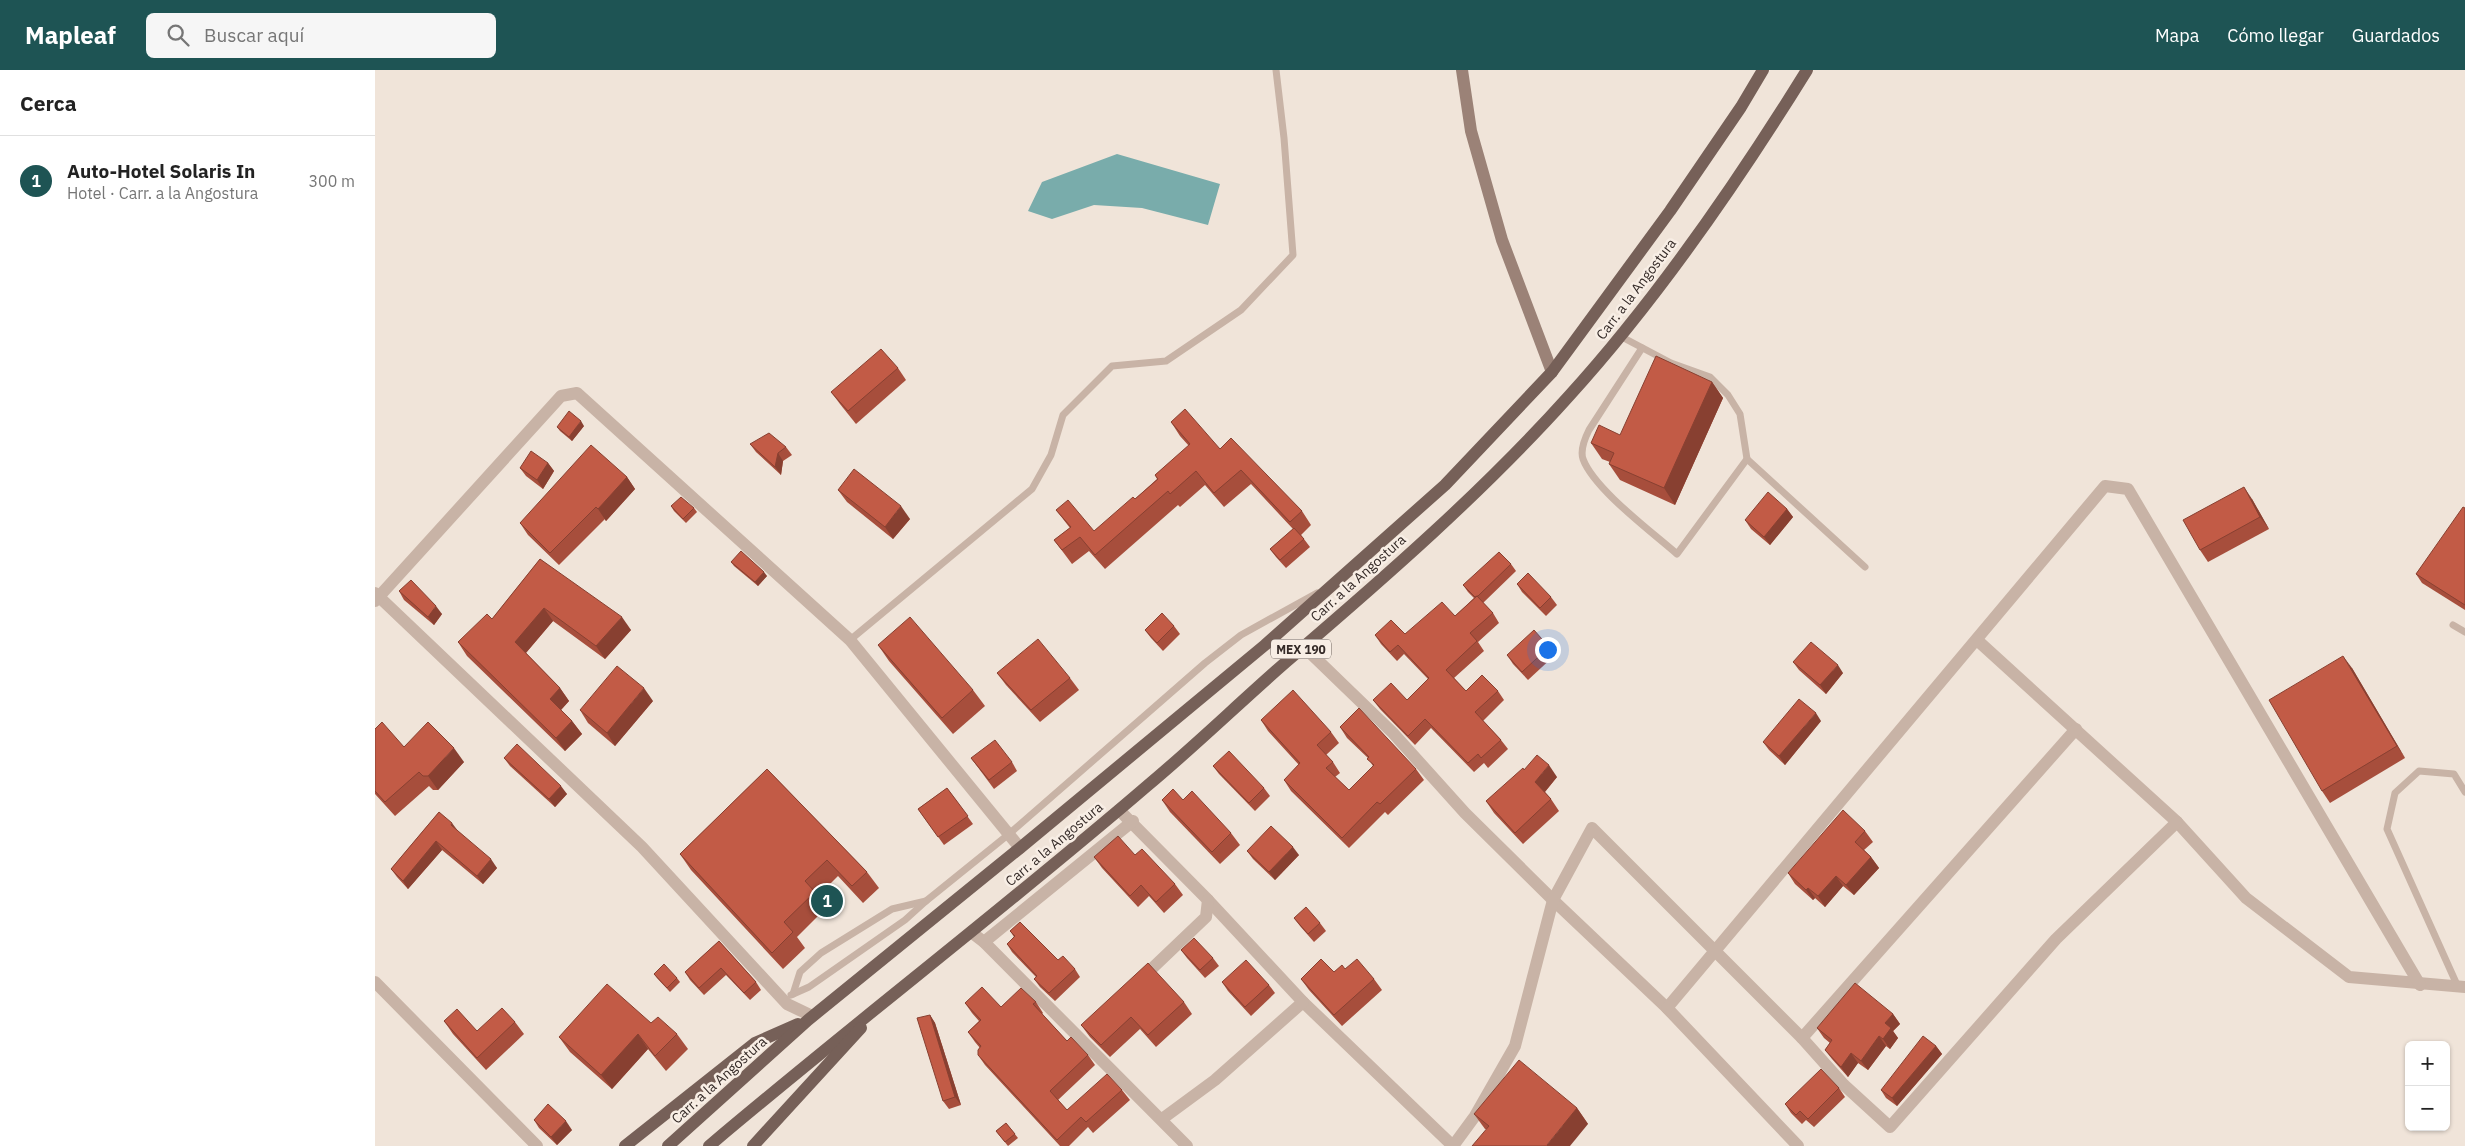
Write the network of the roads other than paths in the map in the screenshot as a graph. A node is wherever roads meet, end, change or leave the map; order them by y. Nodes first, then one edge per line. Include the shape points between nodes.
1 (1276, 70) edge
2 (1462, 70) edge
3 (1763, 70) edge
4 (1807, 70) edge
5 (1620, 336) junction
6 (1643, 348) junction
7 (1552, 372) junction
8 (1747, 459) junction
9 (1865, 567) dead end
10 (1332, 585) junction
11 (376, 597) edge
12 (2453, 625) dead end
13 (2465, 632) edge
14 (850, 640) junction
15 (1977, 640) junction
16 (1304, 647) junction
17 (2077, 729) junction
18 (2465, 792) edge
19 (1119, 810) junction
20 (1133, 821) junction
21 (2177, 822) junction
22 (1009, 834) junction
23 (1020, 848) junction
24 (1208, 900) junction
25 (1553, 900) junction
26 (926, 901) junction
27 (971, 932) junction
28 (984, 942) junction
29 (1715, 951) junction
30 (375, 982) edge
31 (1135, 985) edge
32 (2420, 985) junction
33 (2462, 987) edge
34 (789, 997) junction
35 (1303, 1002) junction
36 (879, 1008) junction
37 (1667, 1008) junction
38 (810, 1018) junction
39 (1802, 1038) junction
40 (1162, 1120) junction
41 (537, 1146) edge
42 (625, 1146) edge
43 (668, 1146) edge
44 (709, 1146) edge
45 (753, 1146) edge
46 (1187, 1146) edge
47 (1453, 1146) edge
48 (1798, 1146) edge

1 - 14 lane via 1293,254 1241,310 1166,361 1113,366 1063,415 1051,455 1032,488
2 - 7 street via 1471,131 1502,240
3 - 7 main road, Carr. a la Angostura / MEX 190 via 1670,211
4 - 5 main road, Carr. a la Angostura / MEX 190 via 1753,156
5 - 6 lane
5 - 16 main road, Carr. a la Angostura / MEX 190 via 1568,398 1460,506
6 - 8 lane via 1671,363 1710,377 1722,389 1740,414
6 - 8 lane via 1583,443 1583,458 1598,483 1677,554
7 - 10 main road, Carr. a la Angostura / MEX 190 via 1445,485
8 - 9 lane
10 - 22 lane via 1241,635
10 - 23 main road, Carr. a la Angostura / MEX 190 via 1265,645
11 - 14 street via 561,396 577,393
11 - 34 street via 642,847
12 - 13 lane
14 - 22 street
15 - 17 street
15 - 29 street
15 - 32 street via 2105,486 2128,489
16 - 19 main road, Carr. a la Angostura / MEX 190
16 - 25 street via 1393,732 1465,813
17 - 21 street
17 - 39 street
18 - 33 lane via 2454,774 2419,771 2395,793 2387,829
19 - 20 street
19 - 27 main road, Carr. a la Angostura / MEX 190
20 - 24 street
20 - 28 street
21 - 32 street via 2247,898 2349,977
21 - 39 street via 2057,939 1890,1127 1843,1085
22 - 23 street
22 - 26 lane
23 - 38 main road, Carr. a la Angostura / MEX 190
24 - 31 street via 1206,918
24 - 35 street
25 - 29 street via 1592,828
25 - 37 street
25 - 47 street via 1515,1046 1475,1116
26 - 34 lane via 905,920 809,987
26 - 34 lane via 891,909 821,953 800,972
27 - 28 street
27 - 36 main road, Carr. a la Angostura / MEX 190
28 - 40 street via 1081,1034
29 - 37 street
29 - 39 street
30 - 41 street
32 - 33 street
34 - 38 street via 787,1004
35 - 40 street via 1215,1080
35 - 47 street
36 - 44 main road, Carr. a la Angostura / MEX 190
36 - 45 main road
37 - 48 street
38 - 42 main road via 759,1040
38 - 43 main road, Carr. a la Angostura / MEX 190
40 - 46 street

